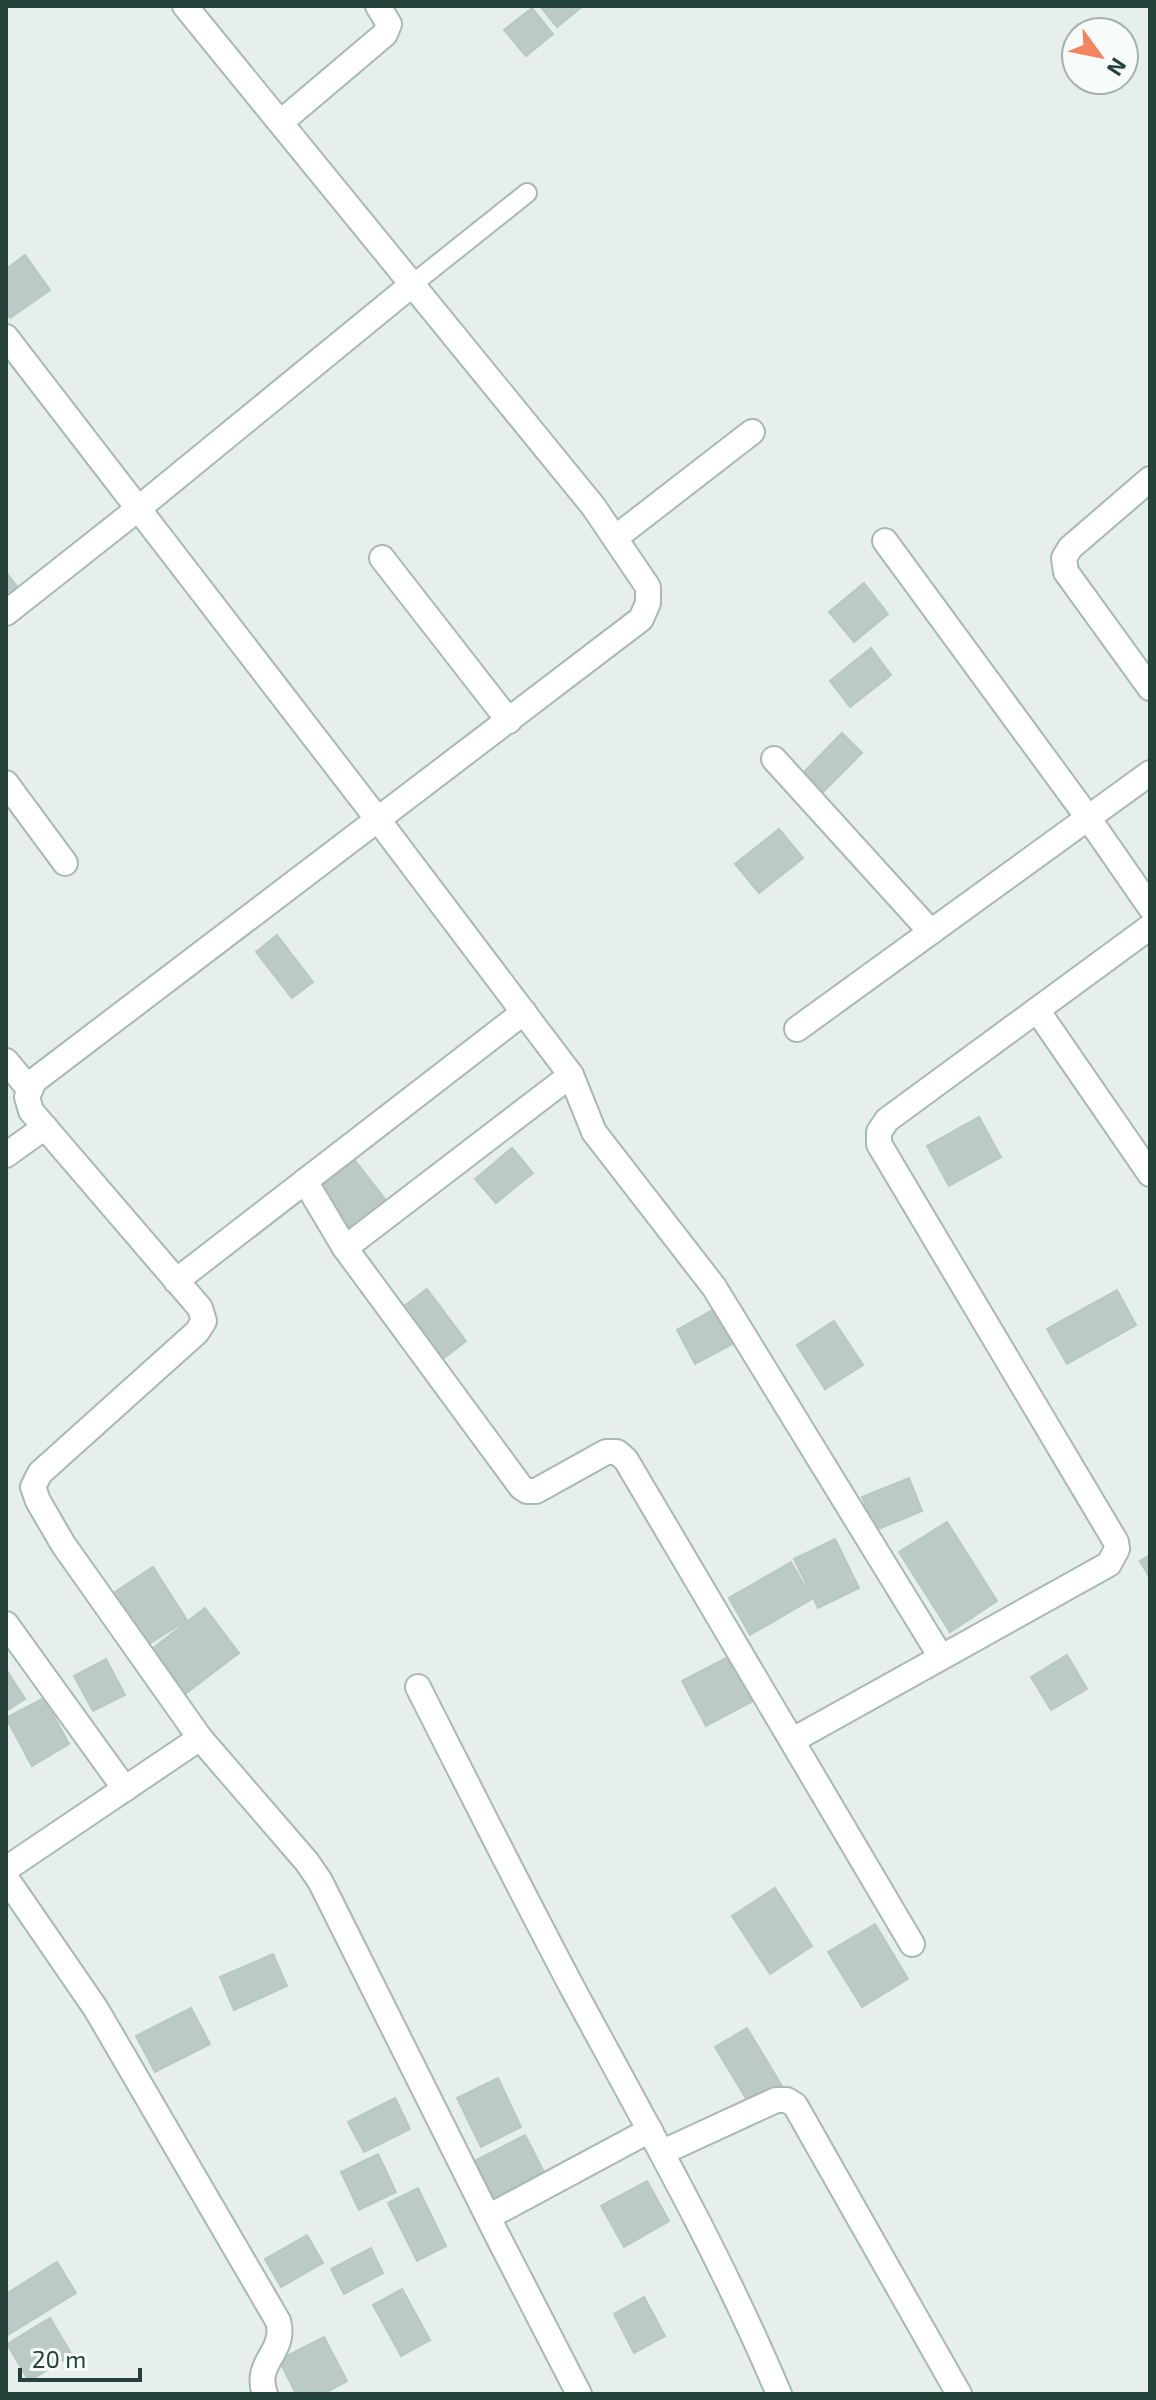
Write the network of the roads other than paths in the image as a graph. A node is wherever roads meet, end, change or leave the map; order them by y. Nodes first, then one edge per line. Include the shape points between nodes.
1 (185, 6) edge
2 (378, 6) edge
3 (281, 122) junction
4 (527, 193) dead end
5 (414, 283) junction
6 (6, 337) edge
7 (752, 432) dead end
8 (1150, 479) edge
9 (139, 508) junction
10 (615, 538) junction
11 (885, 541) dead end
12 (382, 558) dead end
13 (6, 613) edge
14 (1150, 688) edge
15 (509, 721) junction
16 (774, 759) dead end
17 (1150, 773) edge
18 (6, 783) edge
19 (1089, 819) junction
20 (379, 821) junction
21 (65, 863) dead end
22 (1150, 907) edge
23 (1150, 927) edge
24 (931, 932) junction
25 (1037, 1010) junction
26 (524, 1012) junction
27 (797, 1029) dead end
28 (6, 1061) edge
29 (571, 1075) junction
30 (30, 1090) junction
31 (45, 1127) junction
32 (6, 1155) edge
33 (1150, 1174) edge
34 (305, 1181) junction
35 (345, 1248) junction
36 (176, 1281) junction
37 (6, 1624) edge
38 (941, 1657) junction
39 (418, 1687) dead end
40 (200, 1738) junction
41 (793, 1740) junction
42 (125, 1789) junction
43 (6, 1869) edge
44 (6, 1878) edge
45 (912, 1944) dead end
46 (657, 2141) junction
47 (488, 2217) junction
48 (265, 2394) edge
49 (579, 2394) edge
50 (779, 2394) edge
51 (959, 2394) edge

1 - 3 street
2 - 3 street via 389,24 385,34
3 - 5 street
4 - 5 lane
5 - 9 street
5 - 10 street
6 - 9 street
7 - 10 street
8 - 14 street via 1064,558 1066,572
9 - 13 street
9 - 20 street
10 - 15 street via 648,587 641,619
11 - 19 street
12 - 15 street
15 - 20 street
16 - 24 street
17 - 19 street
18 - 21 street
19 - 22 street
19 - 24 street
20 - 26 street
20 - 30 street via 34,1081
23 - 25 street
24 - 27 street
25 - 33 street
25 - 38 street via 887,1120 879,1144 1117,1549 1109,1564
26 - 29 street
26 - 34 street
28 - 30 street
29 - 35 street
29 - 38 street via 594,1132 714,1287
30 - 31 street via 31,1111
31 - 32 street
31 - 36 street
34 - 35 street
34 - 36 street
35 - 41 street via 521,1487 536,1491 606,1452 617,1452 626,1460
36 - 40 street via 200,1308 204,1321 197,1332 40,1473 33,1487 63,1544
37 - 42 street
38 - 41 street
39 - 46 street
40 - 42 street
40 - 47 street via 327,1892
41 - 45 street
42 - 43 street
44 - 48 street via 96,2009 278,2321 278,2344 260,2379
46 - 47 street
46 - 50 street
46 - 51 street via 776,2100 795,2105
47 - 49 street

